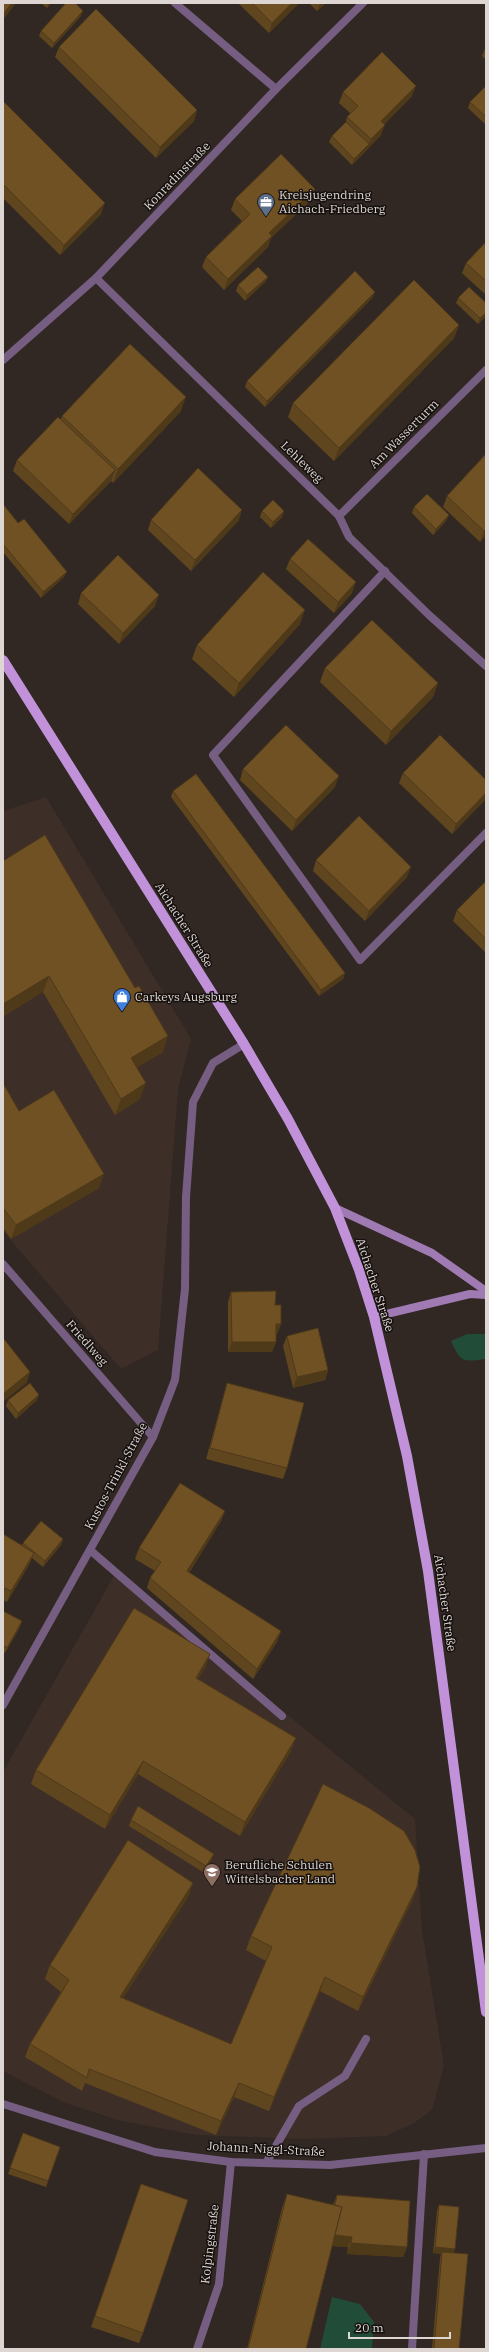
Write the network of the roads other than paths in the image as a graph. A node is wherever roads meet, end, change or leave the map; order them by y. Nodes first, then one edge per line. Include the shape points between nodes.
1 (175, 3) edge
2 (363, 3) edge
3 (276, 89) junction
4 (96, 278) junction
5 (3, 360) edge
6 (486, 370) edge
7 (339, 516) junction
8 (384, 572) junction
9 (3, 660) edge
10 (486, 666) edge
11 (486, 833) edge
12 (244, 1044) junction
13 (335, 1208) junction
14 (3, 1264) edge
15 (486, 1291) edge
16 (486, 1295) edge
17 (374, 1317) junction
18 (153, 1437) junction
19 (90, 1550) junction
20 (3, 1705) edge
21 (282, 1716) dead end
22 (486, 2012) edge
23 (366, 2039) dead end
24 (3, 2104) edge
25 (486, 2148) edge
26 (424, 2154) junction
27 (231, 2162) junction
28 (266, 2163) junction
29 (196, 2349) edge
30 (412, 2349) edge

1 - 3 street
2 - 3 street, Konradinstraße
3 - 4 street, Konradinstraße
4 - 5 street, Konradinstraße
4 - 7 street, Lehleweg
6 - 7 street, Am Wasserturm
7 - 8 street, Lehleweg via 349,537
8 - 10 street, Lehleweg
8 - 11 street via 213,755 360,960
9 - 12 main road, Aichacher Straße
12 - 13 main road, Aichacher Straße via 288,1119
12 - 18 street, Kustos-Trinkl-Straße via 213,1063 193,1102 186,1196 185,1288 178,1363 175,1380
13 - 15 main road, Aichacher Straße via 432,1253
13 - 17 main road, Aichacher Straße
14 - 18 street, Friedlweg
16 - 17 main road via 470,1294
17 - 22 main road, Aichacher Straße via 407,1456 428,1571
18 - 19 street, Kustos-Trinkl-Straße
19 - 20 street, Kustos-Trinkl-Straße
19 - 21 street
23 - 28 street via 346,2076 299,2106
24 - 27 street, Johann-Niggl-Straße via 155,2152
25 - 26 street, Johann-Niggl-Straße
26 - 28 street, Johann-Niggl-Straße via 330,2164
26 - 30 street
27 - 28 street, Johann-Niggl-Straße
27 - 29 street, Kolpingstraße via 219,2284

